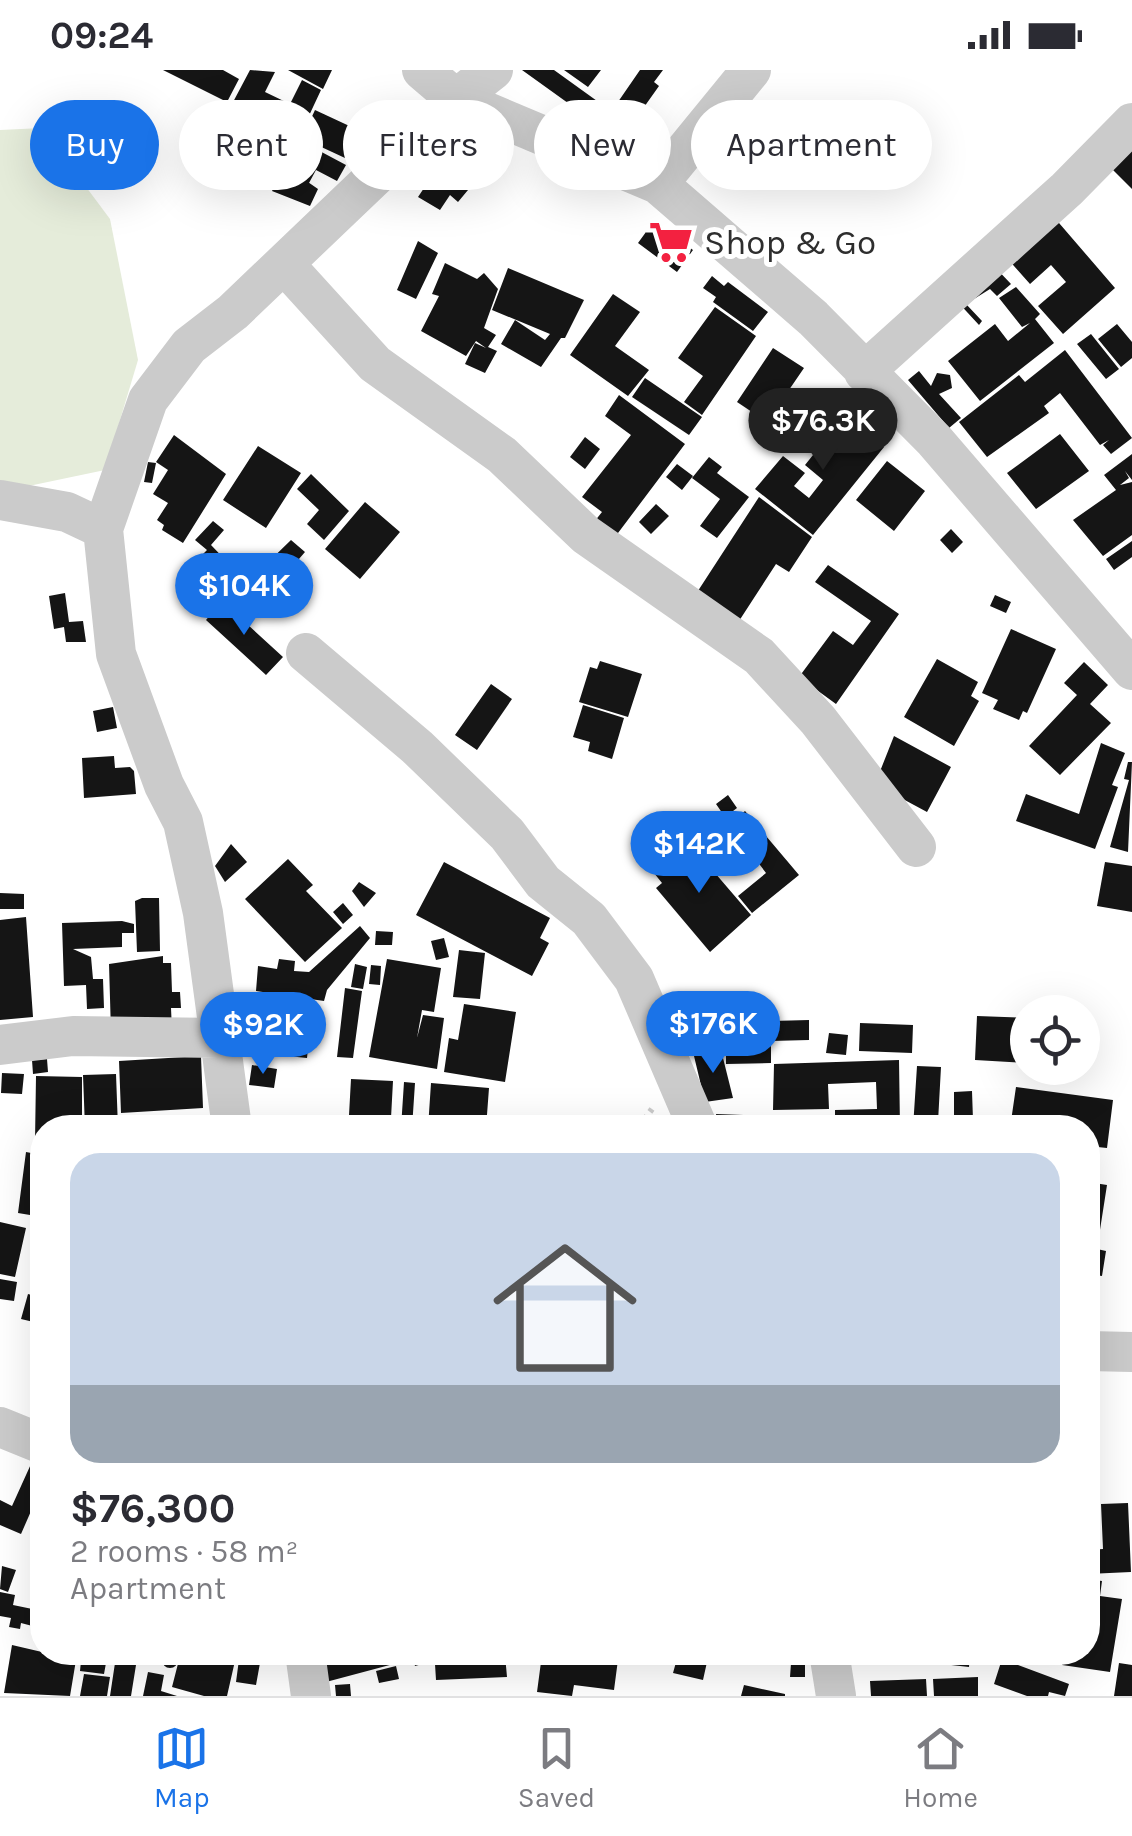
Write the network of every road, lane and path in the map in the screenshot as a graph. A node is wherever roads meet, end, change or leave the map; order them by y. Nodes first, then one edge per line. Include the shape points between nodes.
1 (422, 70) edge
2 (492, 70) edge
3 (751, 70) edge
4 (456, 99) junction
5 (1132, 124) edge
6 (534, 132) edge
7 (671, 168) edge
8 (665, 190) edge
9 (284, 265) junction
10 (864, 372) junction
11 (0, 500) edge
12 (103, 529) junction
13 (306, 653) dead end
14 (1132, 670) edge
15 (916, 847) dead end
16 (220, 1038) junction
17 (0, 1045) edge
18 (230, 1115) edge
19 (692, 1115) edge
20 (1100, 1351) edge
21 (1132, 1352) edge
22 (0, 1427) edge
23 (30, 1439) edge
24 (307, 1665) edge
25 (831, 1665) edge
26 (311, 1696) edge
27 (836, 1696) edge

1 - 4 street
2 - 4 street
3 - 7 street
4 - 6 street
4 - 9 street
5 - 10 street
8 - 10 street via 813,318
9 - 12 street via 189,346 148,400
9 - 15 street via 374,364 502,455 586,535 759,656
10 - 14 street via 934,440
11 - 12 street via 67,512
12 - 16 street via 116,654 183,822
13 - 19 street via 416,747 507,834 543,882 589,919 634,980
16 - 17 street via 73,1036
16 - 18 street
20 - 21 street
22 - 23 street
24 - 26 street
25 - 27 street

